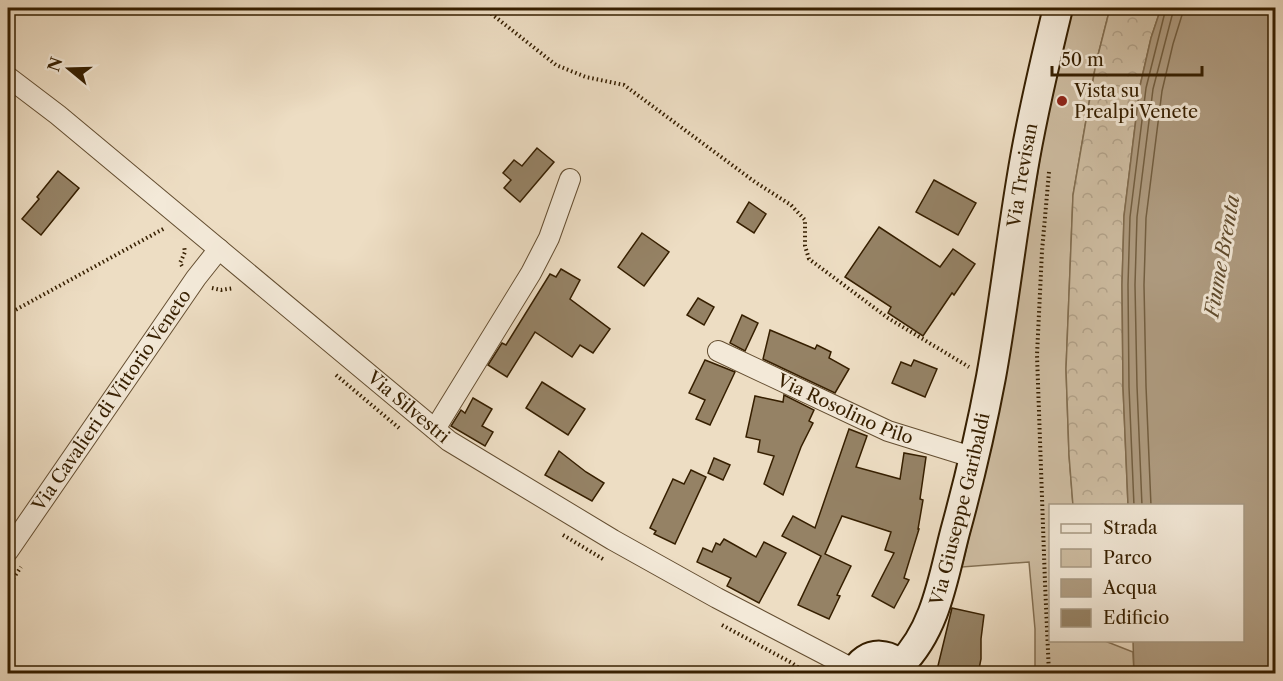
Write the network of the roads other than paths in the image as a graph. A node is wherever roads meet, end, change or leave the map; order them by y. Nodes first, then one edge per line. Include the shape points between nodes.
1 (1058, 8) edge
2 (8, 77) edge
3 (570, 179) dead end
4 (219, 249) junction
5 (996, 345) joint
6 (718, 351) dead end
7 (435, 429) junction
8 (975, 458) junction
9 (8, 552) edge
10 (904, 669) edge
11 (855, 672) edge

1 - 5 main road, Via Trevisan via 1025,158
2 - 4 street, Via Silvestri
3 - 7 street via 549,238 531,273
4 - 7 street, Via Silvestri
4 - 9 street, Via Cavalieri di Vittorio Veneto
5 - 8 main road, Via Giuseppe Garibaldi
6 - 8 street, Via Rosolino Pilo via 888,431
7 - 11 street, Via Silvestri via 613,540
8 - 10 main road, Via Giuseppe Garibaldi via 929,626
10 - 11 main road, Via Giuseppe Garibaldi via 893,658 882,655 862,661

